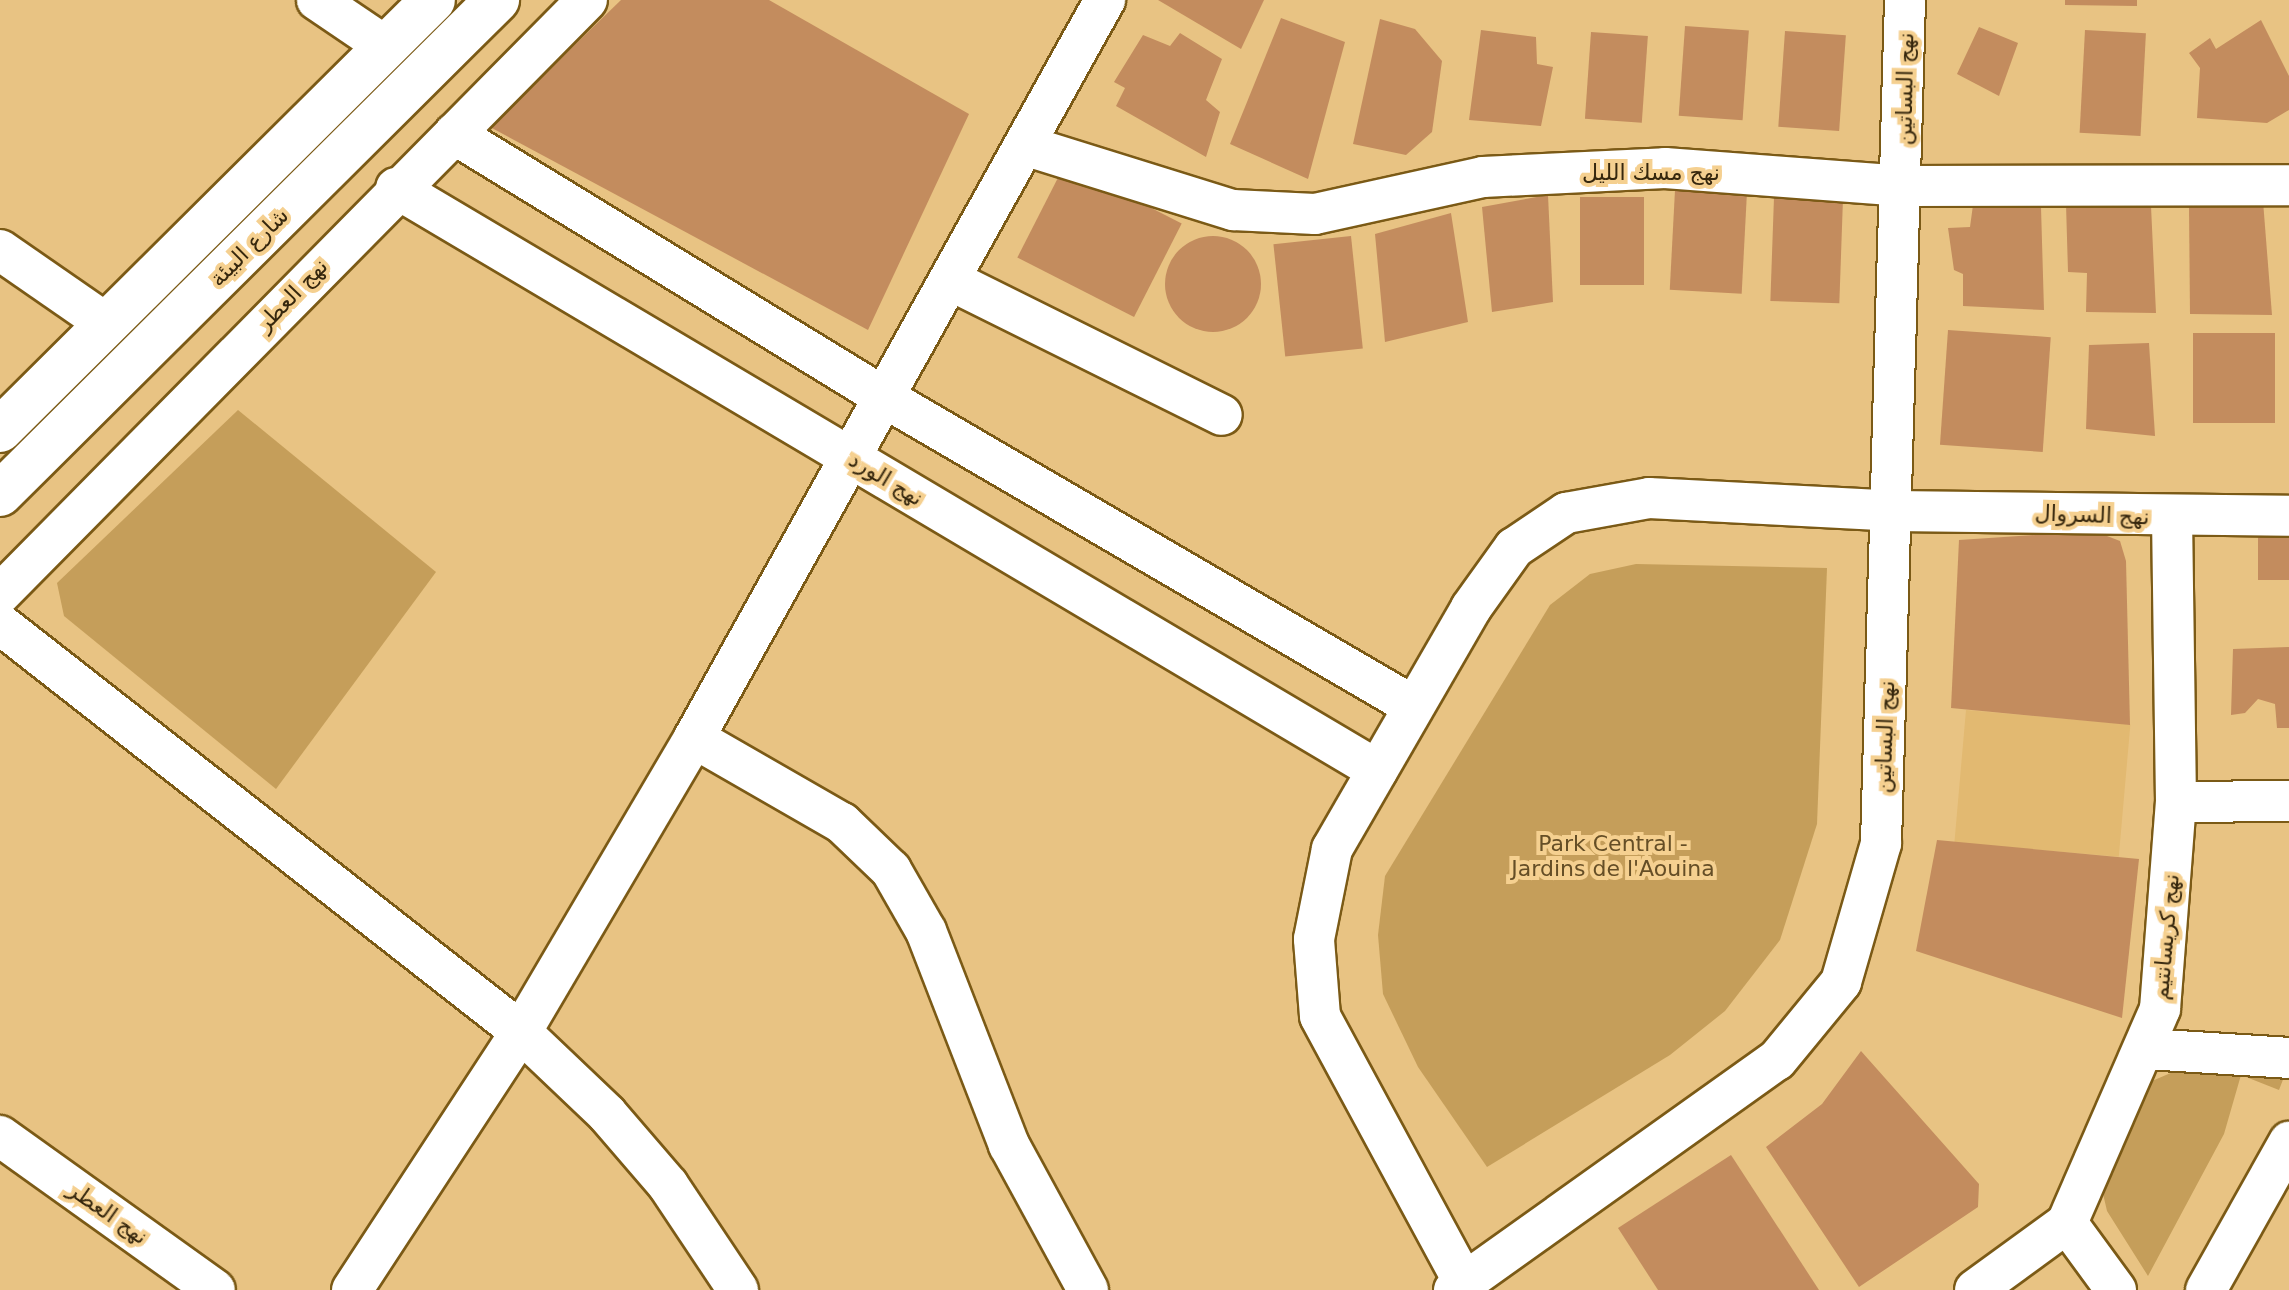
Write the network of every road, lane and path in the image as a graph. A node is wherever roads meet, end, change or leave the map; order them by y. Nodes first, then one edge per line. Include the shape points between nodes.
1 (317, 0) edge
2 (433, 0) edge
3 (497, 0) edge
4 (587, 0) edge
5 (1105, 0) edge
6 (1905, 0) edge
7 (385, 46) junction
8 (454, 134) junction
9 (1027, 146) junction
10 (2289, 185) edge
11 (1904, 186) junction
12 (396, 188) junction
13 (0, 250) edge
14 (952, 281) junction
15 (107, 324) junction
16 (887, 399) junction
17 (1222, 415) dead end
18 (0, 430) edge
19 (854, 460) junction
20 (0, 494) edge
21 (1894, 511) junction
22 (2289, 516) edge
23 (2172, 518) junction
24 (0, 594) edge
25 (0, 624) edge
26 (1413, 706) junction
27 (694, 738) junction
28 (1377, 770) junction
29 (2289, 801) edge
30 (2176, 802) junction
31 (521, 1032) junction
32 (2147, 1049) junction
33 (2289, 1058) edge
34 (0, 1136) edge
35 (2289, 1142) edge
36 (2067, 1223) junction
37 (1462, 1288) edge
38 (215, 1290) edge
39 (352, 1290) edge
40 (738, 1290) edge
41 (1088, 1290) edge
42 (1975, 1290) edge
43 (2116, 1290) edge
44 (2206, 1290) edge

1 - 7 street
2 - 7 main road, شارع البيئة
3 - 20 main road, شارع البيئة
4 - 8 street, نهج العطر
5 - 9 street
6 - 11 street, نهج البساتين
7 - 15 main road, شارع البيئة
8 - 12 street, نهج العطر
8 - 16 street
9 - 11 street, نهج مسك الليل via 1233,210 1301,213 1483,177 1650,169
9 - 14 street
10 - 11 street, نهج مسك الليل
11 - 21 street, نهج البساتين
12 - 19 street, نهج الورد
12 - 24 street, نهج العطر
13 - 15 street
14 - 16 street
14 - 17 street
15 - 18 main road, شارع البيئة
16 - 19 street
16 - 26 street
19 - 27 street
19 - 28 street, نهج الورد
21 - 23 street, نهج السروال
21 - 26 street, نهج السروال via 1649,498 1566,513 1514,548
21 - 37 street, نهج البساتين via 1881,843 1841,982 1777,1060
22 - 23 street, نهج السروال
23 - 30 street, نهج كريسانتيم
25 - 31 street
26 - 28 street, نهج السروال
27 - 31 street
27 - 41 street via 842,823 891,870 926,931 1009,1145
28 - 37 street, نهج السروال via 1332,849 1314,939 1320,1016
29 - 30 street
30 - 32 street, نهج كريسانتيم via 2161,996
31 - 39 street
31 - 40 street via 607,1114 668,1185
32 - 33 street
32 - 36 street, نهج كريسانتيم
34 - 38 street, نهج العطر
35 - 44 street
36 - 42 street, نهج كريسانتيم
36 - 43 street

